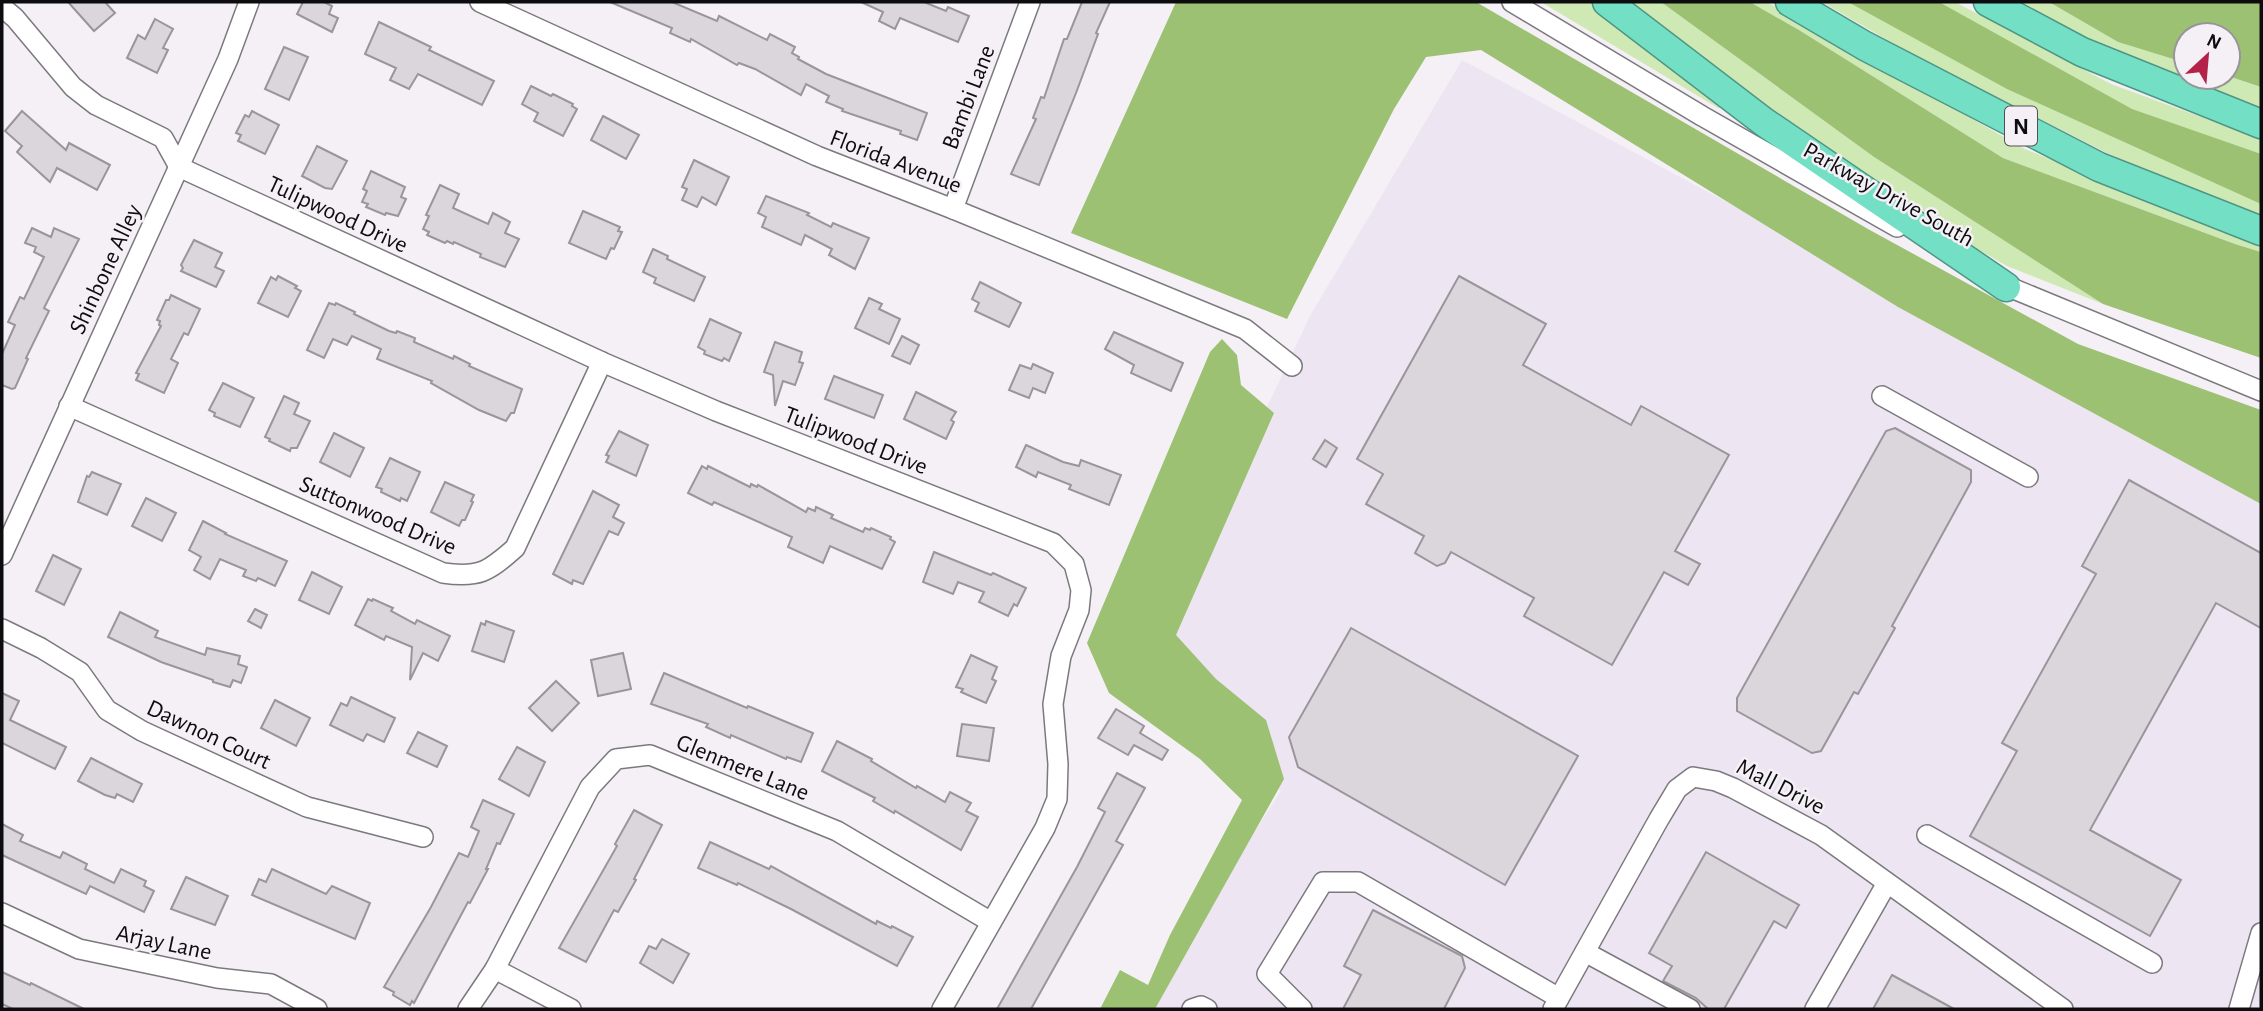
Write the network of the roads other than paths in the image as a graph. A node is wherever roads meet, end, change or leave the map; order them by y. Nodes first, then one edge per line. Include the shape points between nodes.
1 (249, 2) edge
2 (480, 2) edge
3 (1030, 2) edge
4 (1512, 2) edge
5 (1607, 2) edge
6 (1790, 2) edge
7 (1988, 2) edge
8 (2, 7) edge
9 (2261, 124) edge
10 (179, 167) junction
11 (953, 209) junction
12 (2261, 231) edge
13 (2006, 287) junction
14 (602, 362) junction
15 (1292, 366) dead end
16 (2261, 391) edge
17 (1882, 396) dead end
18 (69, 406) junction
19 (2028, 477) dead end
20 (2, 555) edge
21 (2, 629) edge
22 (1927, 835) dead end
23 (423, 836) dead end
24 (1887, 883) junction
25 (2, 913) edge
26 (991, 922) junction
27 (2261, 933) edge
28 (1585, 952) junction
29 (2152, 963) dead end
30 (495, 969) junction
31 (1556, 1004) edge
32 (317, 1009) edge
33 (468, 1009) edge
34 (571, 1009) edge
35 (942, 1009) edge
36 (1192, 1009) edge
37 (1207, 1009) edge
38 (1302, 1009) edge
39 (1690, 1009) edge
40 (1815, 1009) edge
41 (2063, 1009) edge
42 (2239, 1009) edge

1 - 10 street, Shinbone Alley
2 - 11 street, Florida Avenue via 817,156
3 - 11 street, Bambi Lane
4 - 13 street, Parkway Drive South
5 - 13 highway via 1764,122
6 - 12 highway, N via 1865,46 2099,166
7 - 9 highway via 2082,52
8 - 10 street via 73,87 163,138
10 - 14 street, Tulipwood Drive
10 - 18 street, Shinbone Alley
11 - 15 street, Florida Avenue via 1245,329
13 - 16 street, Parkway Drive South
14 - 18 street, Suttonwood Drive via 515,548 493,568 467,576 443,573
14 - 26 street, Tulipwood Drive via 1053,543 1074,564 1082,590 1061,656 1053,705 1057,799
17 - 19 street
18 - 20 street, Shinbone Alley
21 - 23 street, Dawnon Court via 80,672 107,710 142,731 307,807
22 - 29 street
24 - 28 street, Mall Drive via 1821,835 1716,780 1693,777 1677,789
24 - 40 street
24 - 41 street, Mall Drive
25 - 32 street, Arjay Lane via 79,949 217,978 271,984
26 - 30 street, Glenmere Lane via 837,831 650,755 617,759 590,787
26 - 35 street, Tulipwood Drive
27 - 42 street
28 - 31 street, Mall Drive
28 - 39 street
30 - 33 street, Glenmere Lane
30 - 34 street
31 - 38 street via 1358,882 1323,882 1267,974
36 - 37 street

